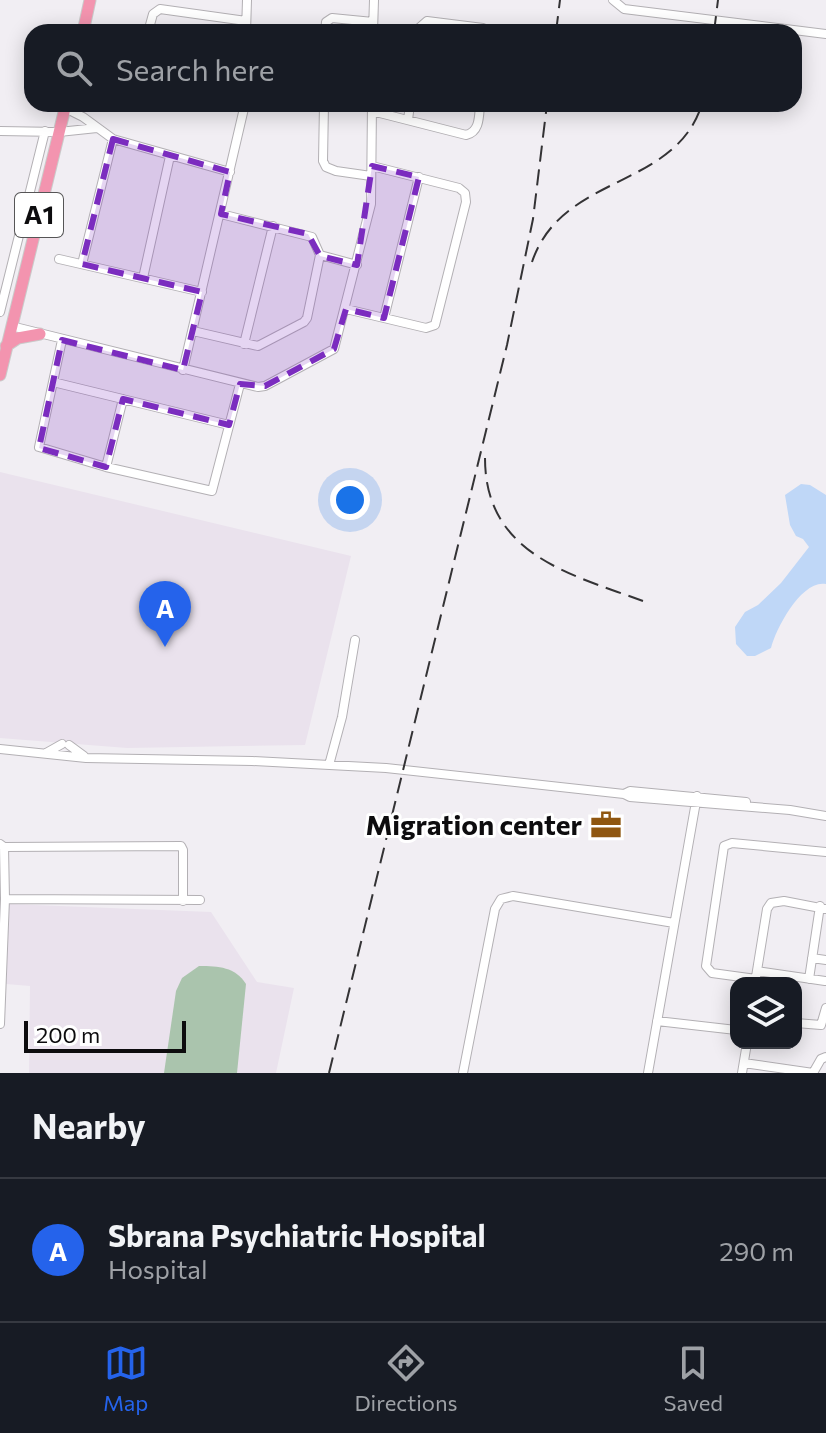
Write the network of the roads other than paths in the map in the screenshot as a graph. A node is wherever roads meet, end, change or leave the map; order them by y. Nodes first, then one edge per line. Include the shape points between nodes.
1 (90, 0) edge
2 (247, 0) edge
3 (374, 0) edge
4 (613, 0) edge
5 (246, 21) joint
6 (85, 24) edge
7 (150, 24) edge
8 (326, 24) edge
9 (359, 24) edge
10 (373, 24) edge
11 (422, 24) edge
12 (451, 24) edge
13 (745, 24) edge
14 (802, 31) edge
15 (826, 34) edge
16 (64, 112) edge
17 (75, 112) edge
18 (243, 112) edge
19 (324, 112) edge
20 (372, 112) edge
21 (384, 112) edge
22 (409, 112) edge
23 (479, 112) edge
24 (408, 120) junction
25 (97, 128) junction
26 (0, 131) edge
27 (45, 131) junction
28 (59, 132) junction
29 (113, 139) junction
30 (170, 156) junction
31 (372, 171) junction
32 (230, 172) junction
33 (419, 177) junction
34 (221, 214) junction
35 (273, 226) junction
36 (320, 255) junction
37 (59, 259) dead end
38 (82, 264) junction
39 (357, 265) junction
40 (143, 278) junction
41 (202, 292) junction
42 (2, 297) edge
43 (346, 309) junction
44 (0, 312) edge
45 (384, 318) junction
46 (11, 326) junction
47 (193, 331) junction
48 (40, 334) junction
49 (62, 340) junction
50 (244, 344) junction
51 (6, 346) junction
52 (183, 370) junction
53 (0, 375) edge
54 (53, 382) junction
55 (240, 384) junction
56 (123, 399) junction
57 (229, 425) junction
58 (106, 467) junction
59 (355, 640) dead end
60 (0, 749) edge
61 (41, 754) junction
62 (86, 758) junction
63 (329, 765) junction
64 (624, 794) junction
65 (697, 800) junction
66 (681, 802) junction
67 (712, 804) junction
68 (790, 810) junction
69 (826, 816) edge
70 (691, 825) junction
71 (2, 851) edge
72 (826, 852) edge
73 (5, 899) junction
74 (200, 900) dead end
75 (183, 901) junction
76 (823, 908) edge
77 (674, 923) junction
78 (812, 958) junction
79 (826, 960) edge
80 (747, 977) edge
81 (756, 977) edge
82 (802, 979) edge
83 (809, 979) junction
84 (825, 981) edge
85 (826, 1008) edge
86 (657, 1021) junction
87 (802, 1023) edge
88 (0, 1024) edge
89 (730, 1029) edge
90 (746, 1049) edge
91 (826, 1057) edge
92 (744, 1063) junction
93 (463, 1073) edge
94 (648, 1073) edge
95 (742, 1073) edge

1 - 6 highway
2 - 5 street
3 - 10 street
4 - 13 street via 624,9
5 - 7 street via 160,9
8 - 9 street via 332,18
11 - 12 street
14 - 15 street
16 - 28 highway, A1
17 - 25 street
18 - 32 street
19 - 31 street via 326,167
20 - 31 street
21 - 24 street
22 - 24 street
23 - 24 street via 470,134
25 - 28 street
25 - 29 street
26 - 27 street
27 - 28 street
27 - 42 street
28 - 46 highway, A1
29 - 30 street
29 - 38 street
30 - 32 street
30 - 40 street
31 - 33 street
31 - 39 street via 371,204
32 - 34 street
33 - 45 street
33 - 45 street via 464,191 459,232 436,323 426,328
34 - 35 street
34 - 41 street
35 - 36 street via 310,235
35 - 50 street
36 - 39 street
36 - 50 street via 306,319 260,346
37 - 38 street
38 - 40 street
39 - 43 street
40 - 41 street
41 - 47 street
42 - 44 street
43 - 45 street
43 - 55 street via 334,349 265,386
46 - 48 street
46 - 51 highway, A1
47 - 50 street
47 - 52 street
48 - 49 street
48 - 51 highway
49 - 52 street
49 - 54 street
51 - 53 highway, A1
52 - 55 street
54 - 56 street
54 - 58 street via 39,448
55 - 57 street
56 - 57 street
56 - 58 street
57 - 58 street via 212,491
59 - 63 street
60 - 61 street
61 - 62 street
61 - 62 street via 65,744
62 - 63 street
63 - 64 street
64 - 65 street
64 - 66 street
65 - 66 street
65 - 67 street
65 - 68 street
65 - 70 street
66 - 70 street
67 - 68 street
67 - 70 street
68 - 69 street
70 - 77 street
71 - 73 street
71 - 75 street via 181,846
72 - 80 street via 724,846 706,966 712,973
73 - 75 street
73 - 88 street
74 - 75 street
76 - 78 street
76 - 81 street via 771,903
77 - 86 street
77 - 93 street via 513,896 501,899
78 - 79 street
78 - 83 street
82 - 83 street
83 - 84 street
85 - 87 street via 821,1025
86 - 89 street
86 - 94 street
90 - 92 street
91 - 92 street via 813,1073
92 - 95 street

